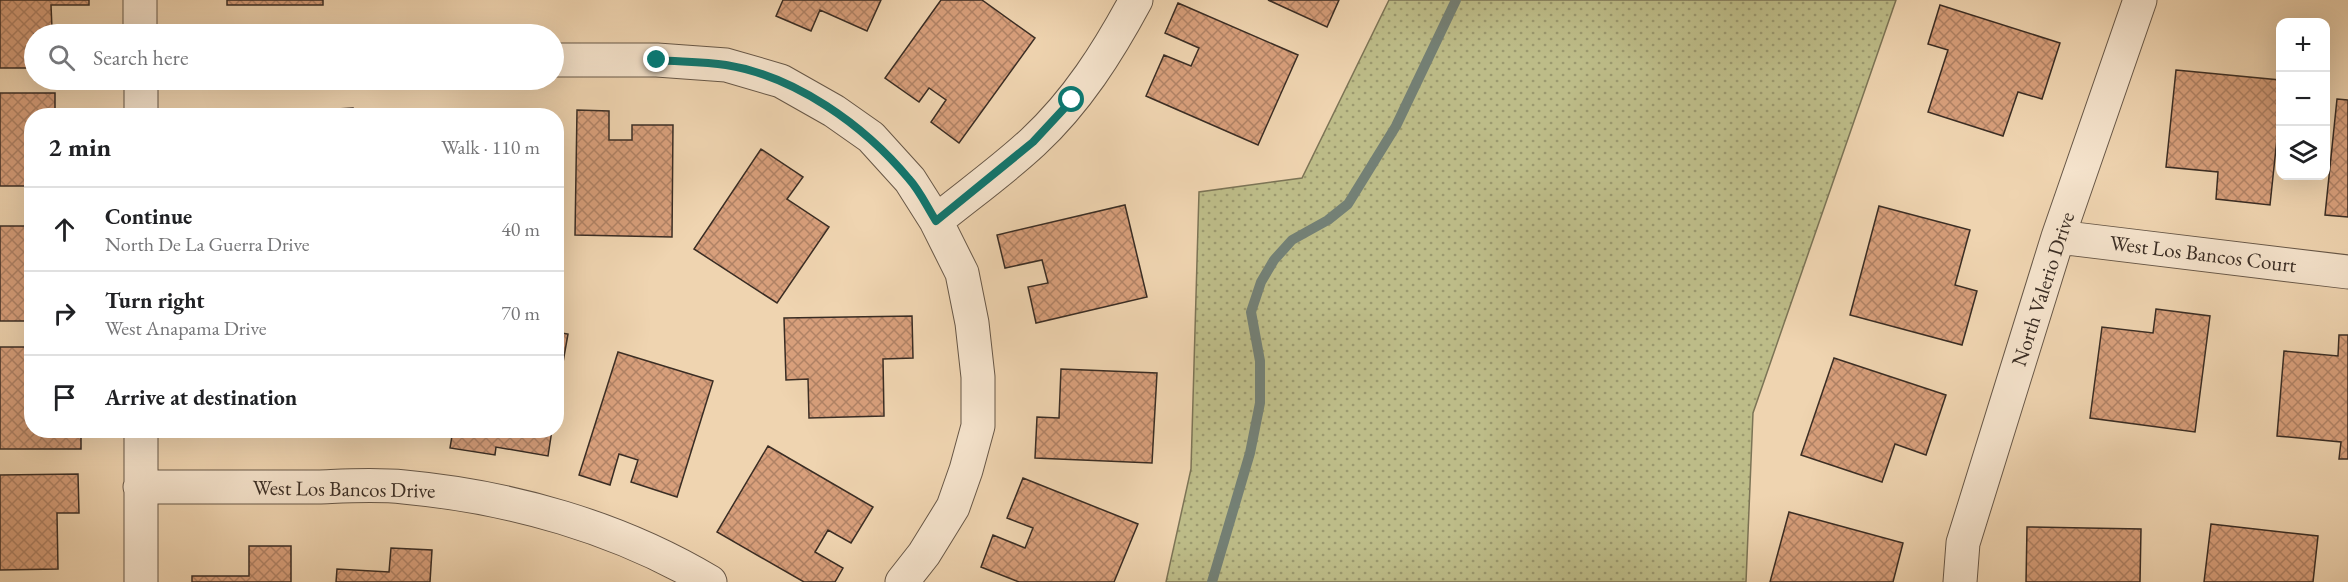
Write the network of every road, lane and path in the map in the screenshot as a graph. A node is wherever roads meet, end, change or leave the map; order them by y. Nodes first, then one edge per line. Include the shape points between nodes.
1 (140, 0) edge
2 (1136, 0) edge
3 (2140, 0) edge
4 (140, 24) edge
5 (564, 60) edge
6 (141, 90) edge
7 (141, 108) edge
8 (936, 221) junction
9 (2058, 237) junction
10 (2348, 272) edge
11 (141, 438) edge
12 (141, 487) junction
13 (141, 582) edge
14 (710, 582) edge
15 (902, 582) edge
16 (1960, 582) edge

1 - 4 street
2 - 8 street via 1109,50 1072,100 1033,142
3 - 9 street, North Valerio Drive
5 - 8 street via 726,65 781,81 871,137 910,180
6 - 7 street
8 - 15 street via 962,273 978,377 978,426 953,507
9 - 10 street, West Los Bancos Court
9 - 16 street, North Valerio Drive via 1963,543
11 - 12 street
12 - 13 street
12 - 14 street, West Los Bancos Drive via 402,486 462,494 532,508 591,527

